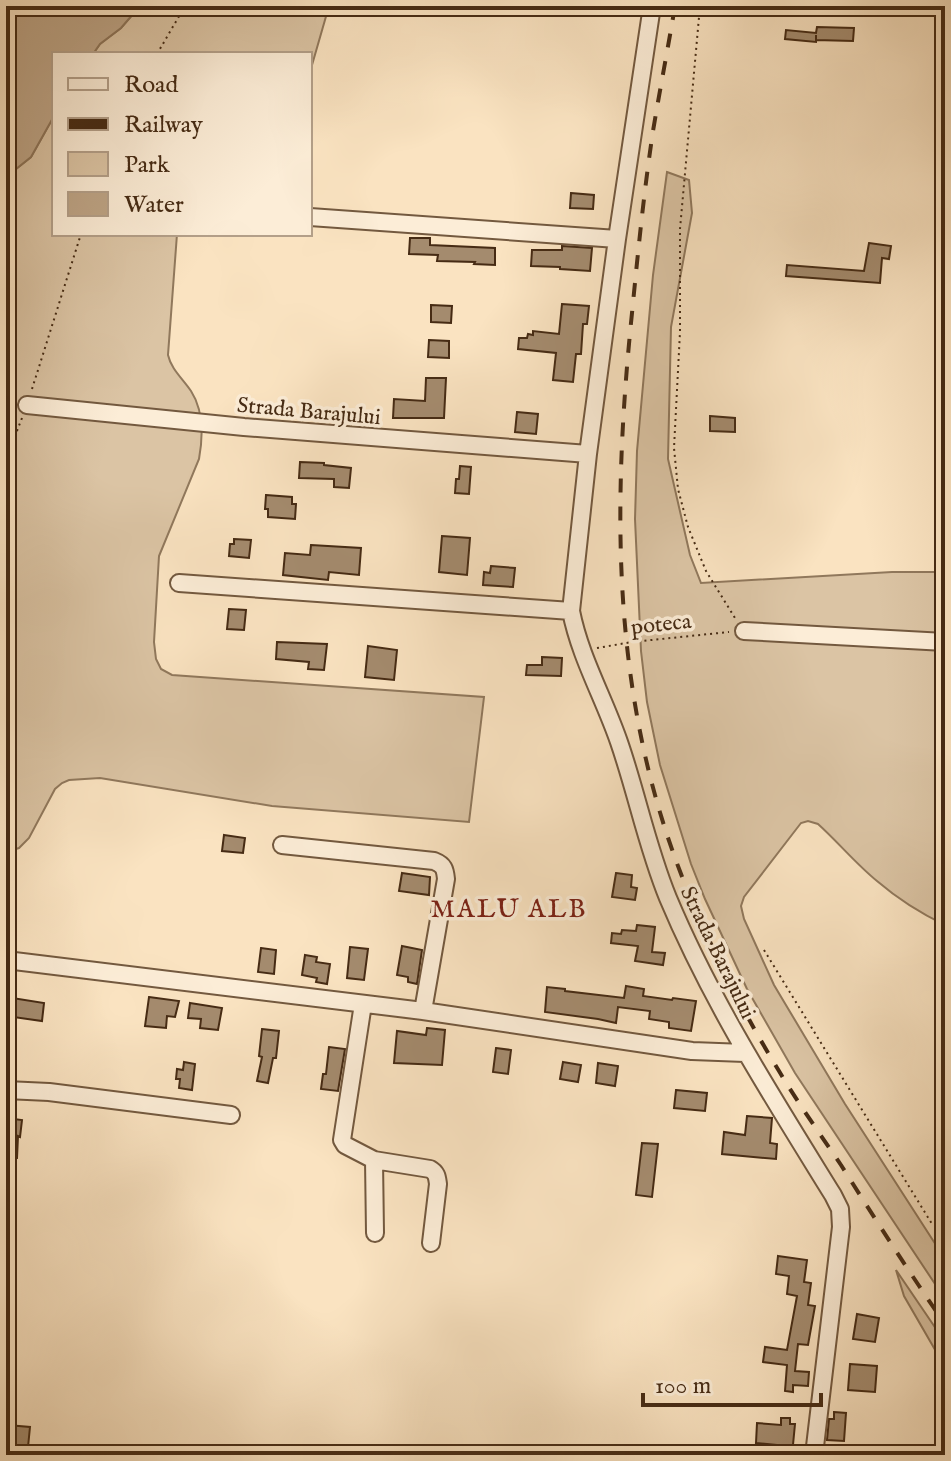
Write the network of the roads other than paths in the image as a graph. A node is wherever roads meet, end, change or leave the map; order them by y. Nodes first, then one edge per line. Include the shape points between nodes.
1 (652, 6) edge
2 (312, 217) edge
3 (617, 239) junction
4 (27, 405) road end
5 (588, 454) junction
6 (179, 583) dead end
7 (571, 611) junction
8 (744, 631) road end
9 (945, 642) edge
10 (282, 845) dead end
11 (6, 960) edge
12 (363, 1004) junction
13 (423, 1011) junction
14 (745, 1053) junction
15 (6, 1090) edge
16 (231, 1115) dead end
17 (374, 1160) junction
18 (375, 1233) dead end
19 (431, 1243) dead end
20 (814, 1455) edge

1 - 3 street, Strada Barajului
2 - 3 street
3 - 5 street, Strada Barajului
4 - 5 street, Strada Barajului
5 - 7 street, Strada Barajului
6 - 7 street
7 - 14 street, Strada Barajului via 575,635 620,744 668,900
8 - 9 street
10 - 13 street via 441,864 446,879
11 - 12 street
12 - 13 street
12 - 17 street via 342,1140
13 - 14 street via 692,1051
14 - 20 street, Strada Barajului via 840,1209
15 - 16 street
17 - 18 street
17 - 19 street via 434,1171 438,1184

